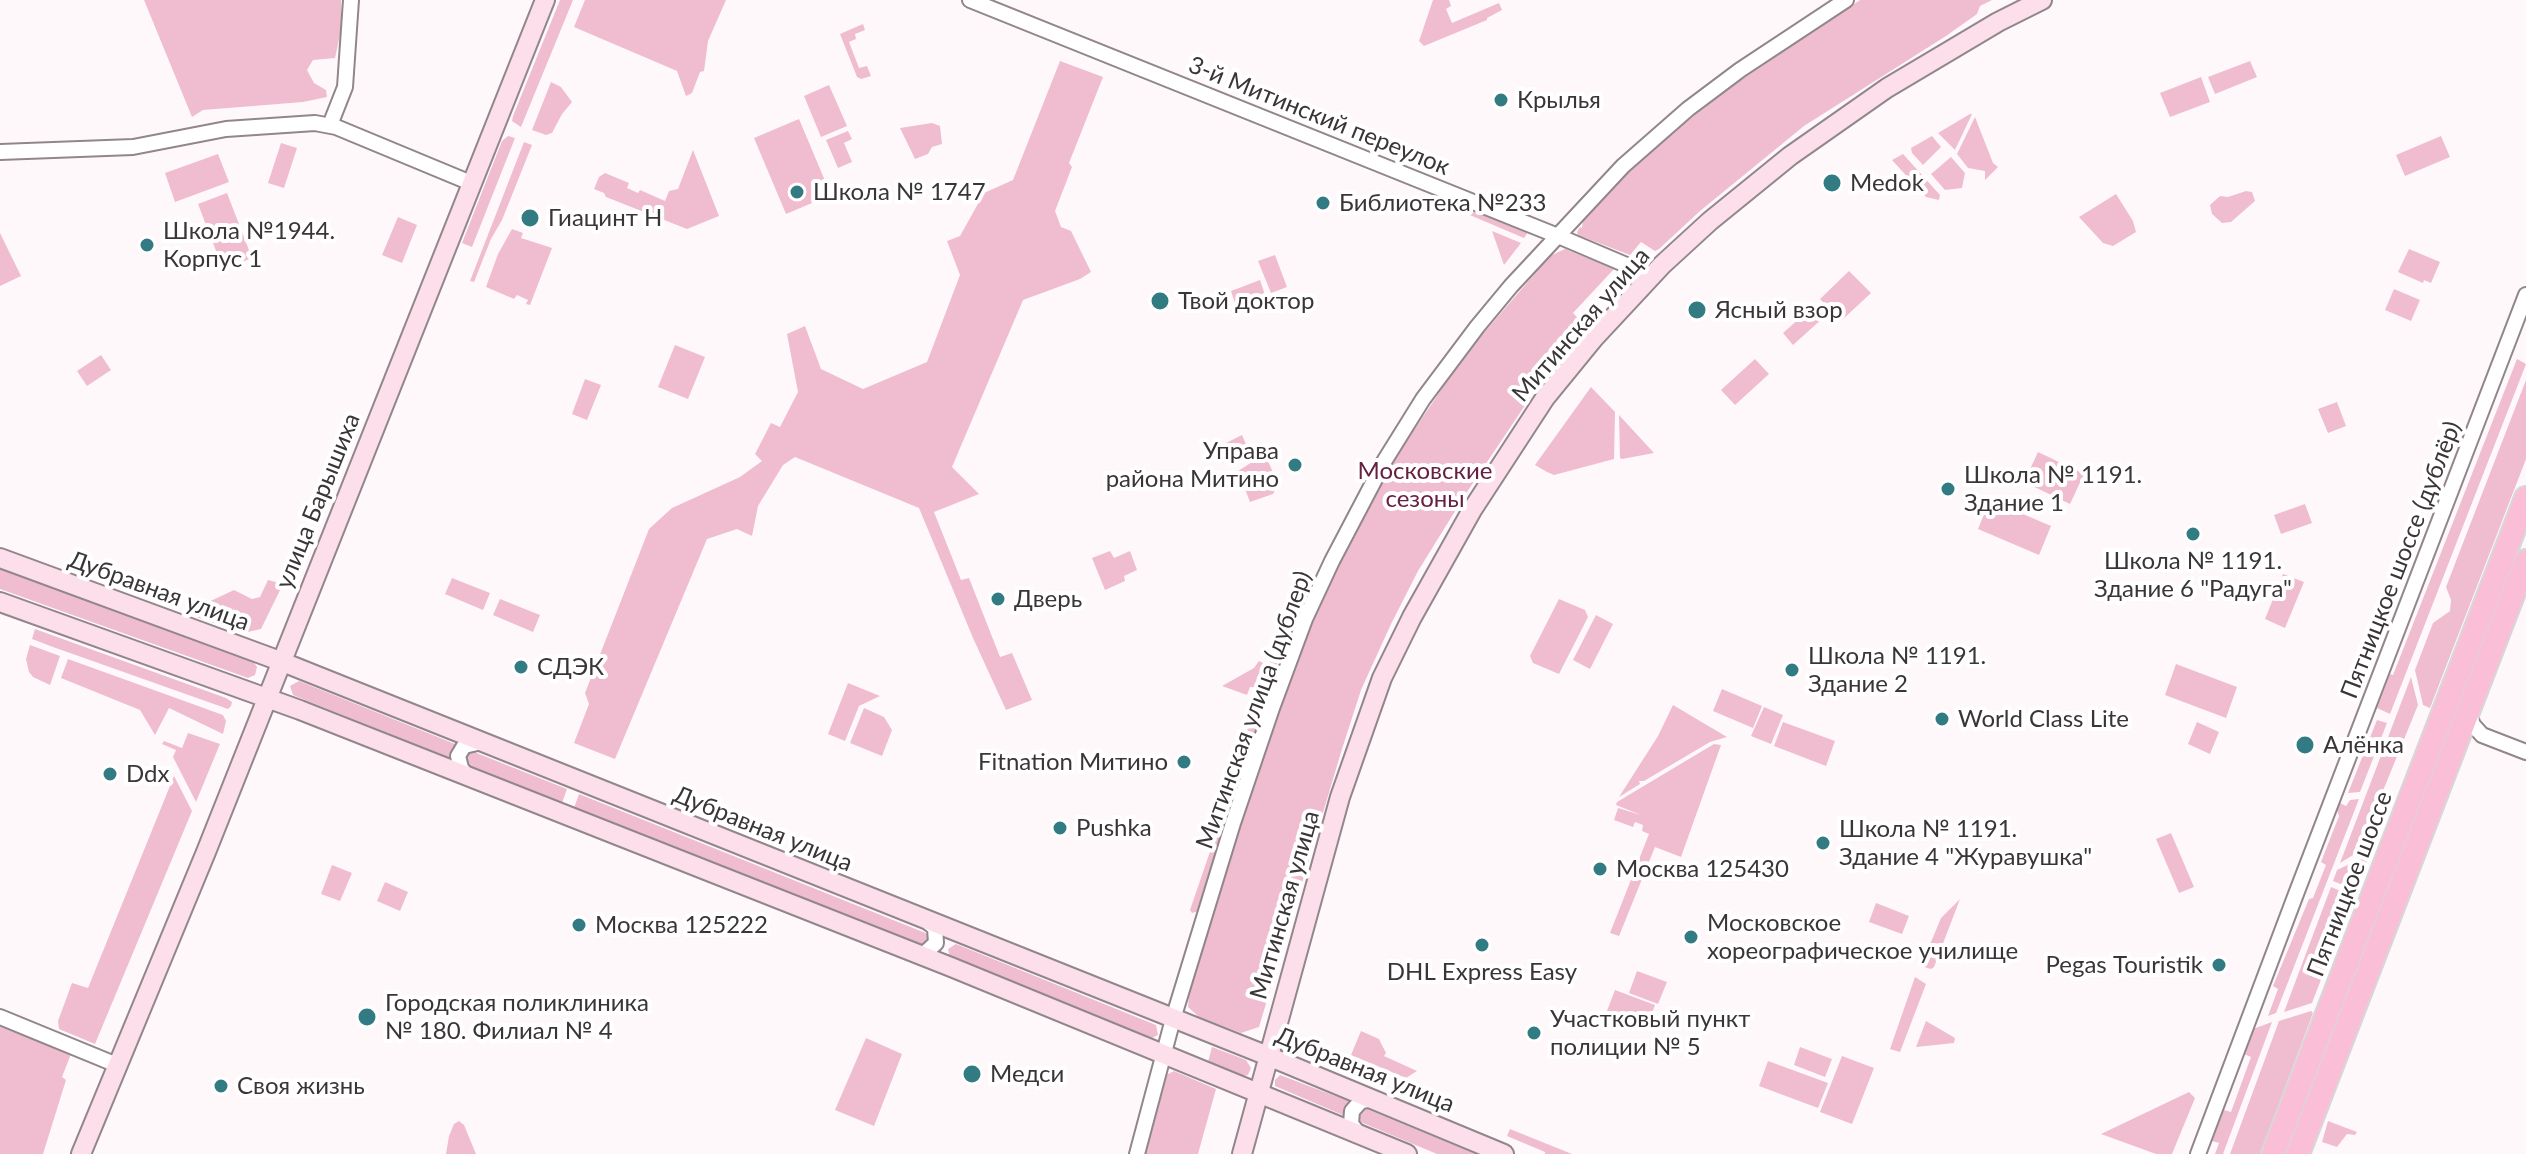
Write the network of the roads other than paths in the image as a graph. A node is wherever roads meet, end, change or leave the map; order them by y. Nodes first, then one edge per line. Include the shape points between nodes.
1 (351, 0) edge
2 (545, 0) edge
3 (970, 0) edge
4 (1846, 0) edge
5 (2042, 0) edge
6 (330, 125) junction
7 (0, 152) edge
8 (471, 183) junction
9 (1558, 236) junction
10 (1648, 280) junction
11 (2525, 298) edge
12 (2526, 498) edge
13 (0, 558) edge
14 (2526, 561) edge
15 (0, 602) edge
16 (280, 661) junction
17 (266, 698) junction
18 (2467, 711) junction
19 (2482, 735) junction
20 (482, 742) junction
21 (2454, 746) junction
22 (2526, 752) edge
23 (468, 777) junction
24 (924, 919) junction
25 (963, 935) junction
26 (913, 952) junction
27 (951, 967) junction
28 (0, 1017) edge
29 (1173, 1019) junction
30 (1163, 1056) junction
31 (1268, 1056) junction
32 (117, 1065) junction
33 (1258, 1093) junction
34 (1375, 1099) junction
35 (1360, 1135) junction
36 (1500, 1153) edge
37 (81, 1154) edge
38 (1137, 1154) edge
39 (1242, 1154) edge
40 (1407, 1154) edge
41 (2198, 1154) edge
42 (2273, 1154) edge
43 (2298, 1154) edge

1 - 6 street via 345,87
2 - 8 main road, улица Барышиха
3 - 9 street, 3-й Митинский переулок
4 - 9 street, Митинская улица (дублер) via 1688,109 1623,166
5 - 10 main road, Митинская улица via 1849,113 1718,214
6 - 7 street via 304,122 204,132 133,147
6 - 8 street
8 - 16 main road, улица Барышиха
9 - 10 street, 3-й Митинский переулок via 1631,267
9 - 29 street, Митинская улица (дублер) via 1446,367 1385,460 1332,561 1272,708
10 - 31 main road, Митинская улица via 1560,379 1508,453 1440,565 1382,678 1340,797
11 - 41 street, Пятницкое шоссе (дублёр)
12 - 42 main road, Пятницкое шоссе
13 - 16 main road, Дубравная улица
14 - 18 main road, Пятницкое шоссе
15 - 17 main road
16 - 17 main road, улица Барышиха
16 - 20 main road, Дубравная улица
17 - 23 main road
17 - 32 main road, улица Барышиха
18 - 19 street
18 - 21 main road, Пятницкое шоссе
19 - 21 street
19 - 22 street
20 - 23 street via 470,743 458,756
20 - 24 main road, Дубравная улица
21 - 43 main road, Пятницкое шоссе
23 - 26 main road
24 - 25 main road, Дубравная улица
24 - 26 street via 933,925 937,940 928,952
25 - 27 street via 951,935 941,945 942,959
25 - 29 main road, Дубравная улица
26 - 27 main road
27 - 30 main road
28 - 32 street
29 - 30 street, Митинская улица (дублер)
29 - 31 main road, Дубравная улица
30 - 33 main road
30 - 38 street, Митинская улица (дублер)
31 - 33 main road, Митинская улица
31 - 34 main road, Дубравная улица
32 - 37 main road, улица Барышиха
33 - 35 main road
33 - 39 main road, Митинская улица
34 - 35 street via 1361,1101 1352,1111 1351,1124
34 - 36 main road, Дубравная улица
35 - 40 main road

